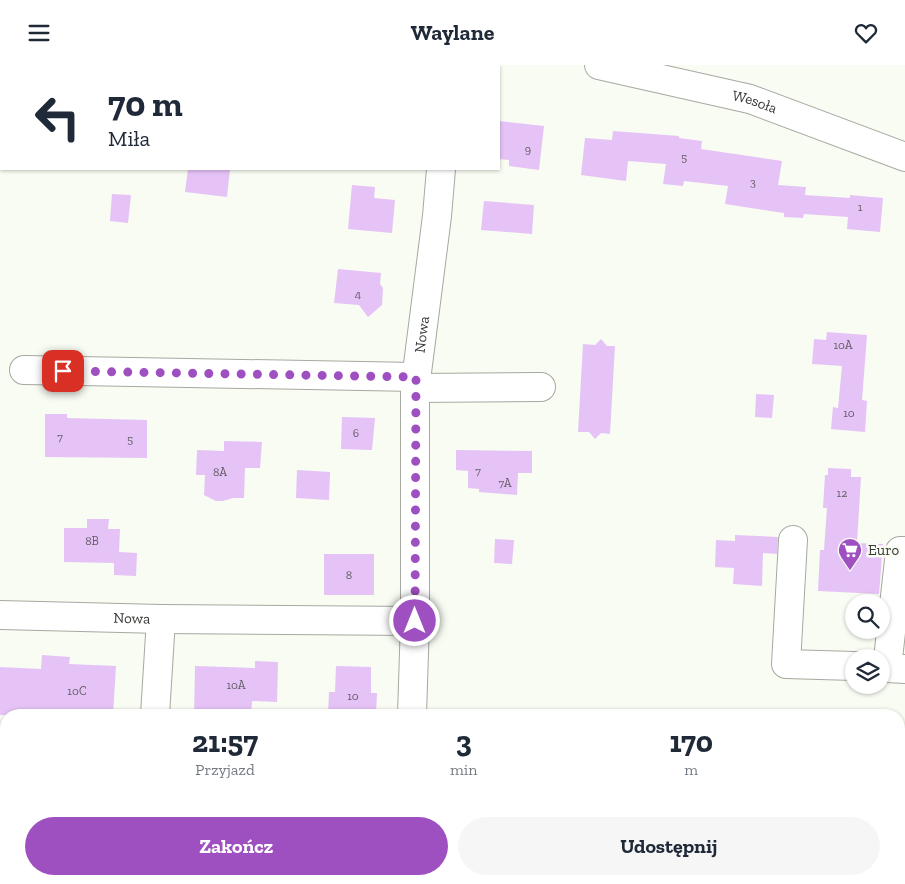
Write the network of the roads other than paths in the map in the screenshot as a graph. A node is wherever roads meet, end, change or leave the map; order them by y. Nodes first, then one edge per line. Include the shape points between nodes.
1 (599, 65) edge
2 (905, 157) edge
3 (441, 170) edge
4 (24, 370) dead end
5 (416, 382) junction
6 (541, 387) dead end
7 (793, 540) dead end
8 (905, 551) edge
9 (0, 615) edge
10 (161, 619) junction
11 (415, 621) junction
12 (845, 666) edge
13 (891, 668) edge
14 (155, 709) edge
15 (412, 709) edge

1 - 2 street, Wesoła via 750,99
3 - 5 street, Nowa
4 - 5 street
5 - 6 street
5 - 11 street, Nowa
7 - 12 street via 786,664
8 - 13 street via 900,551
9 - 10 street, Nowa
10 - 11 street, Nowa
10 - 14 street
11 - 15 street, Nowa

